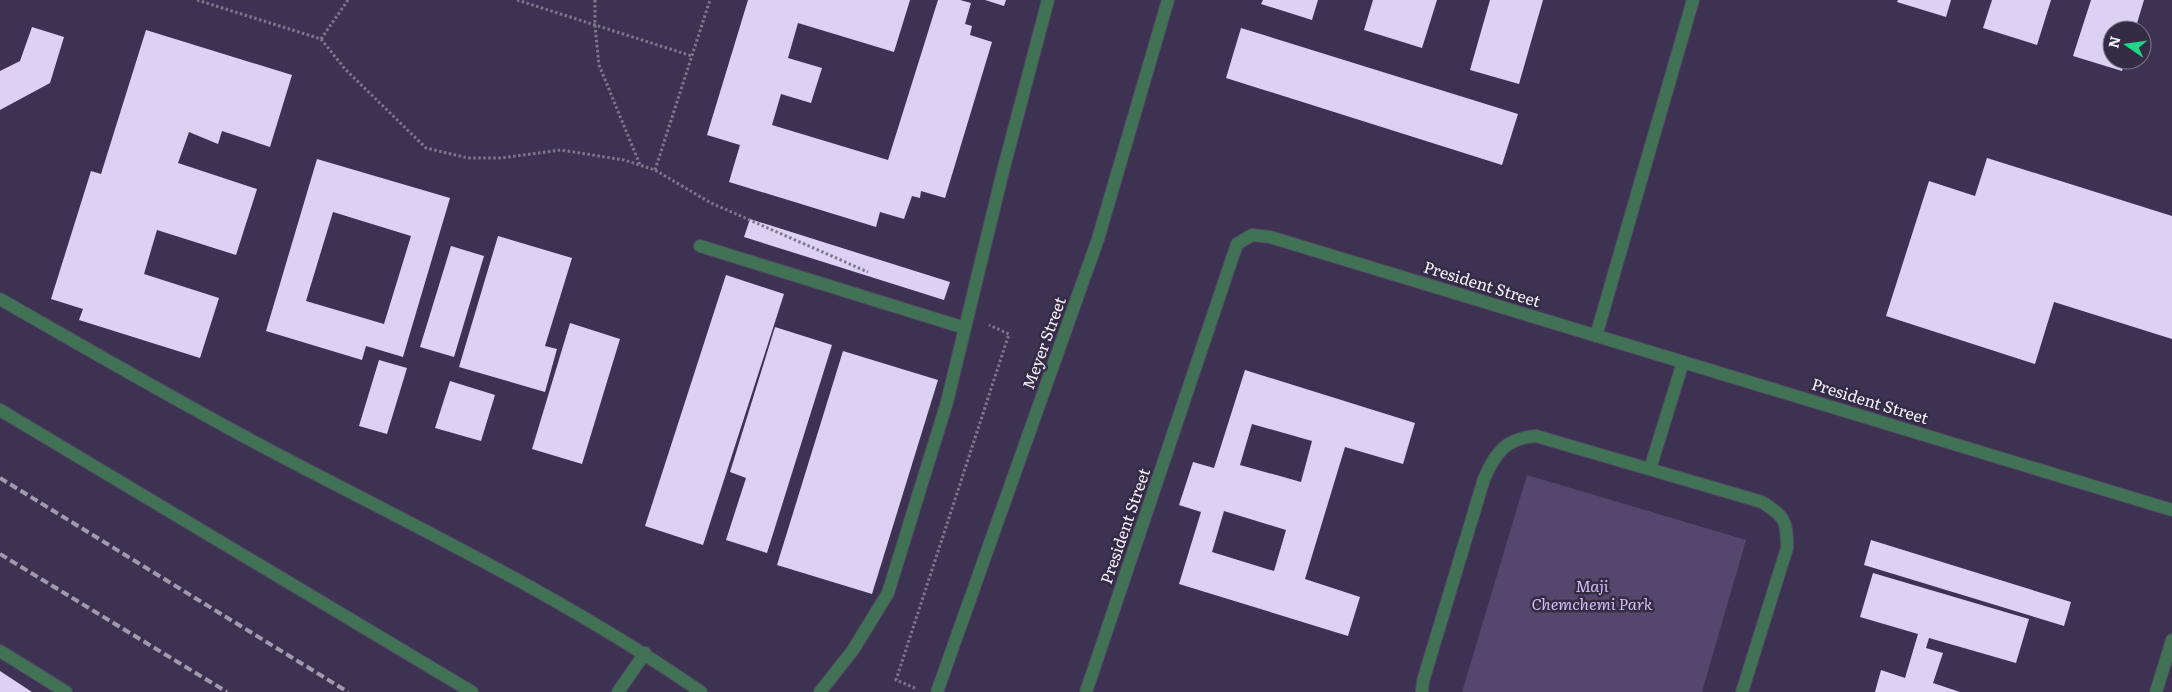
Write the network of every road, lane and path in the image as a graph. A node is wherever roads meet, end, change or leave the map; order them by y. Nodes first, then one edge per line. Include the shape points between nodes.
1 (197, 0) edge
2 (348, 0) edge
3 (517, 0) edge
4 (595, 0) edge
5 (710, 0) edge
6 (1048, 0) edge
7 (1168, 0) edge
8 (1693, 0) edge
9 (594, 26) junction
10 (321, 39) junction
11 (692, 56) junction
12 (641, 165) junction
13 (655, 170) junction
14 (700, 246) dead end
15 (870, 273) dead end
16 (0, 299) edge
17 (966, 322) junction
18 (1596, 336) junction
19 (1683, 362) junction
20 (0, 410) edge
21 (1650, 468) junction
22 (2172, 510) edge
23 (2172, 640) edge
24 (0, 651) edge
25 (645, 653) junction
26 (66, 692) edge
27 (472, 692) edge
28 (618, 692) edge
29 (701, 692) edge
30 (820, 692) edge
31 (924, 692) edge
32 (937, 692) edge
33 (1086, 692) edge
34 (1422, 692) edge
35 (1742, 692) edge
36 (2156, 692) edge

1 - 10 path
2 - 10 path
3 - 9 path
4 - 9 path
5 - 11 path
6 - 17 street
7 - 32 street, Meyer Street via 1098,239
8 - 18 street
9 - 11 path
9 - 12 path via 599,65
10 - 12 path via 345,69 426,148 468,158 501,158 561,150
11 - 13 path
12 - 13 path
13 - 15 path via 711,203
14 - 17 street
16 - 25 street via 273,452 528,584
17 - 30 street via 947,402 888,593 854,650
17 - 31 path via 1008,334 896,680
18 - 19 street, President Street
18 - 33 street, President Street via 1270,237 1252,235 1237,244
19 - 21 street
19 - 22 street, President Street
20 - 27 street
21 - 34 street via 1536,436 1521,437 1505,446 1484,479
21 - 35 street via 1762,502 1779,513 1787,528 1787,548
23 - 36 street
24 - 26 street
25 - 28 street
25 - 29 street

